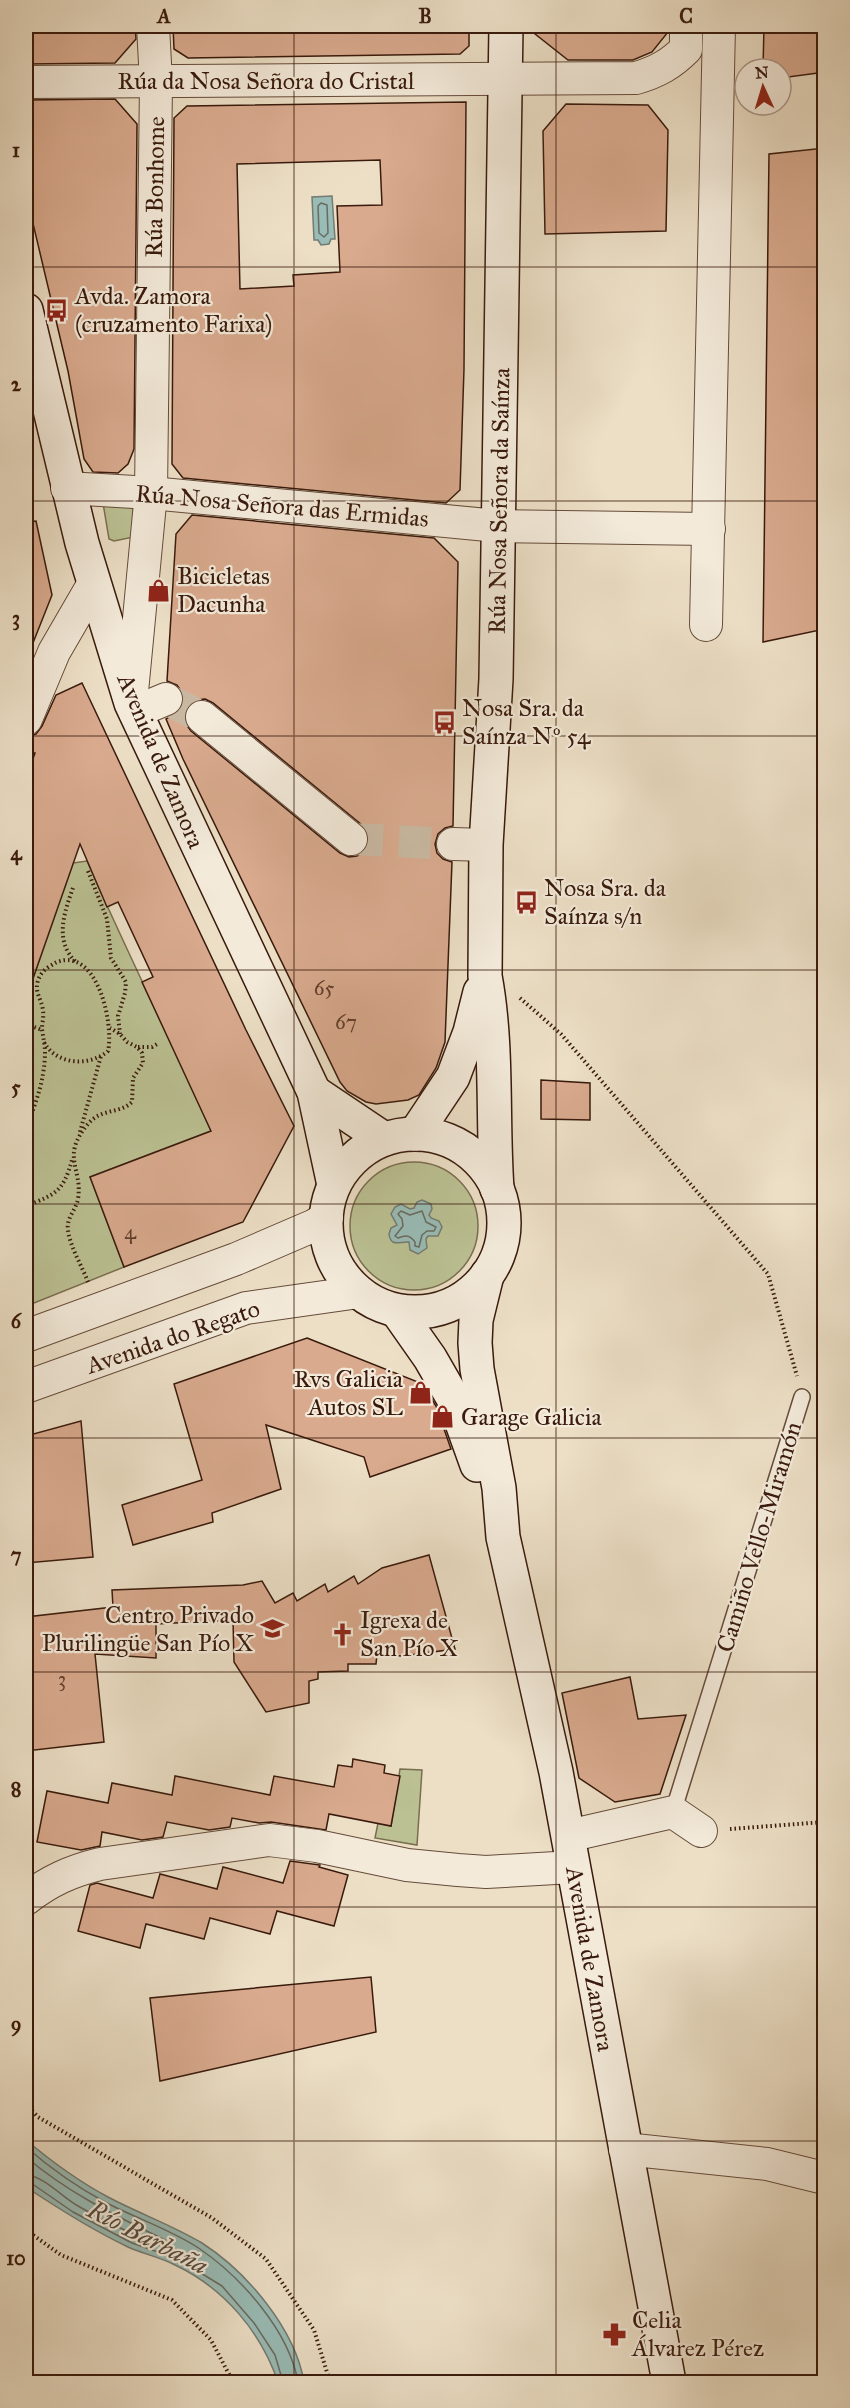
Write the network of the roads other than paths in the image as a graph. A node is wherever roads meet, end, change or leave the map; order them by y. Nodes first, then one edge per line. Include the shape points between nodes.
1 (153, 26) edge
2 (506, 26) edge
3 (686, 26) edge
4 (719, 26) edge
5 (506, 80) junction
6 (26, 82) edge
7 (156, 82) junction
8 (26, 310) edge
9 (67, 488) junction
10 (151, 493) junction
11 (498, 526) junction
12 (709, 529) junction
13 (94, 583) junction
14 (706, 625) dead end
15 (166, 699) tunnel mouth
16 (133, 707) junction
17 (202, 717) tunnel mouth
18 (26, 719) edge
19 (351, 839) tunnel mouth
20 (453, 844) tunnel mouth
21 (486, 845) junction
22 (485, 976) junction
23 (315, 1092) junction
24 (400, 1136) junction
25 (334, 1185) junction
26 (497, 1189) junction
27 (327, 1217) junction
28 (487, 1275) junction
29 (359, 1292) junction
30 (397, 1311) junction
31 (26, 1336) edge
32 (26, 1388) edge
33 (802, 1397) road end
34 (503, 1537) junction
35 (673, 1812) junction
36 (701, 1831) road end
37 (570, 1852) junction
38 (26, 1899) edge
39 (625, 2148) junction
40 (825, 2178) edge
41 (669, 2382) edge

1 - 7 street, Rúa Bonhome
2 - 5 street, Rúa Nosa Señora da Saínza
3 - 5 street, Rúa da Nosa Señora do Cristal via 686,49 651,74 636,78
4 - 12 street
5 - 7 street, Rúa da Nosa Señora do Cristal
5 - 11 street, Rúa Nosa Señora da Saínza
6 - 7 street, Rúa da Nosa Señora do Cristal
7 - 10 street, Rúa Bonhome
8 - 9 street, Avenida de Zamora
9 - 10 street, Rúa Nosa Señora das Ermidas
9 - 13 street, Avenida de Zamora
10 - 11 street, Rúa Nosa Señora das Ermidas
10 - 16 street, Rúa Bonhome
11 - 12 street, Rúa Nosa Señora das Ermidas
11 - 21 street, Rúa Nosa Señora da Saínza via 496,679
12 - 14 street
13 - 16 street, Avenida de Zamora
13 - 18 street via 54,652
15 - 16 street
16 - 23 street, Avenida de Zamora
17 - 19 street
20 - 21 street
21 - 22 street, Rúa Nosa Señora da Saínza
22 - 24 street via 476,1014 448,1087
22 - 26 street via 493,1052
23 - 24 street
23 - 25 street, Avenida de Zamora
24 - 25 street via 372,1145 350,1162
24 - 26 street via 444,1139 470,1153
25 - 27 street
26 - 28 street via 505,1218 504,1233 499,1255
27 - 29 street via 334,1257
27 - 31 street, Avenida do Regato via 236,1259
28 - 30 street via 455,1304 427,1313
28 - 34 street, Avenida de Zamora via 476,1320 475,1343 499,1488
29 - 30 street
29 - 32 street, Avenida do Regato via 246,1308
30 - 34 street, Avenida de Zamora via 453,1398
33 - 35 lane, Camiño Vello-Miramón
34 - 37 street, Avenida de Zamora
35 - 36 street
35 - 37 street
37 - 38 street via 486,1872 407,1865 269,1840 100,1864 72,1871
37 - 39 street, Avenida de Zamora
39 - 40 street via 767,2164
39 - 41 street, Avenida de Zamora

